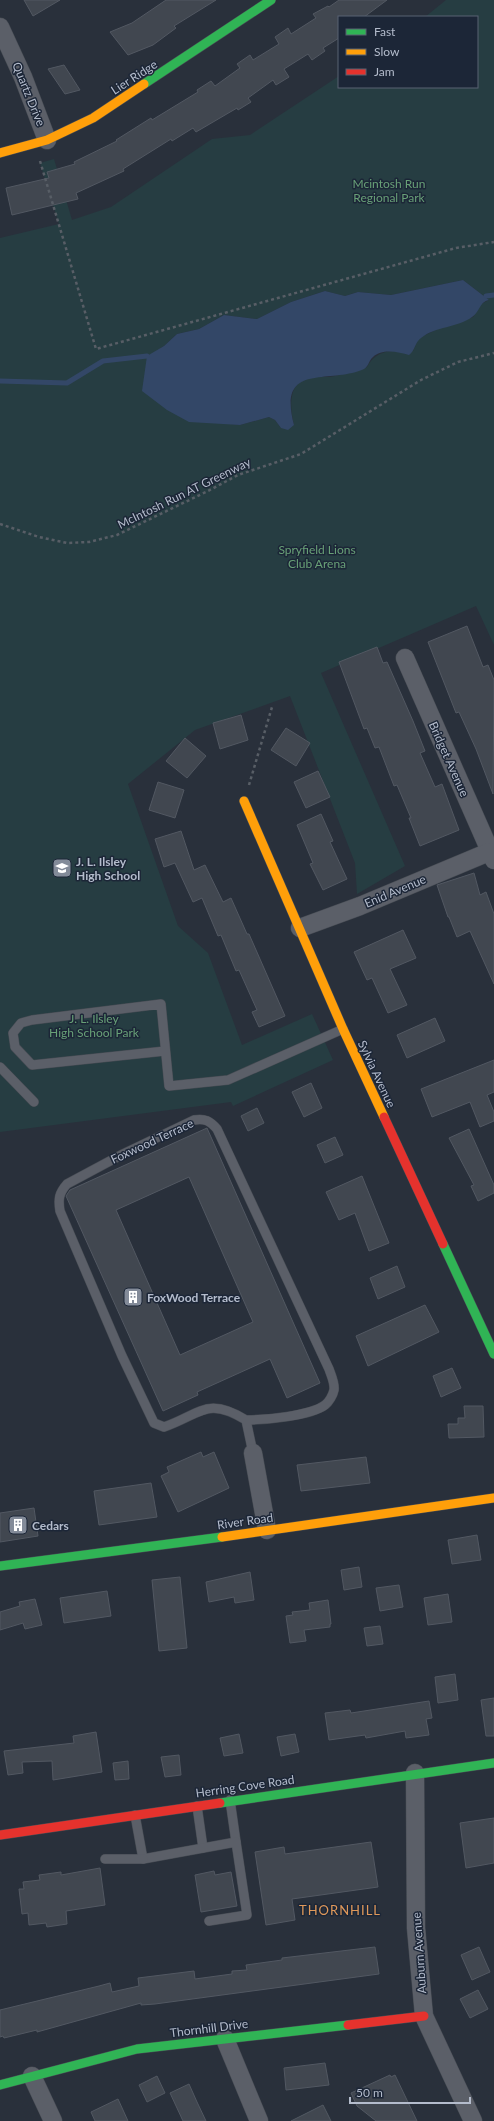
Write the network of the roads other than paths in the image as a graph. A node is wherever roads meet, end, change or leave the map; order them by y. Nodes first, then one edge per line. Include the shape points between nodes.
1 (271, 0) edge
2 (0, 27) edge
3 (48, 140) junction
4 (0, 153) edge
5 (405, 658) dead end
6 (244, 801) road end
7 (492, 856) edge
8 (300, 928) junction
9 (342, 1029) junction
10 (165, 1051) junction
11 (2, 1070) edge
12 (34, 1102) dead end
13 (494, 1354) edge
14 (246, 1420) junction
15 (252, 1453) joint
16 (494, 1498) edge
17 (267, 1530) junction
18 (0, 1566) edge
19 (494, 1763) edge
20 (415, 1773) junction
21 (230, 1800) junction
22 (197, 1805) junction
23 (135, 1814) junction
24 (0, 1835) edge
25 (236, 1842) junction
26 (203, 1848) junction
27 (105, 1859) dead end
28 (143, 1859) junction
29 (209, 1921) dead end
30 (424, 2016) junction
31 (225, 2039) junction
32 (32, 2076) junction
33 (0, 2085) edge
34 (53, 2121) edge
35 (259, 2121) edge
36 (473, 2121) edge

1 - 3 street, Lier Ridge via 93,118
2 - 3 street, Quartz Drive via 24,78
3 - 4 street, Lier Ridge
5 - 7 street, Bridget Avenue
6 - 8 street, Sylvia Avenue
7 - 8 street, Enid Avenue
8 - 9 street, Sylvia Avenue
9 - 10 lane via 228,1080 169,1086
9 - 13 street, Sylvia Avenue
10 - 10 lane via 161,1004 32,1020 21,1023 13,1033 15,1048 32,1065
11 - 12 lane
14 - 14 lane, Foxwood Terrace via 225,1409 211,1407 164,1427 154,1423 122,1356 60,1211 59,1196 67,1184 194,1120 208,1120 217,1129 333,1382 334,1389 329,1400 315,1410 270,1419
14 - 15 lane
15 - 17 street
16 - 17 street, River Road
17 - 18 street, River Road
19 - 20 street, Herring Cove Road
20 - 21 street, Herring Cove Road
20 - 30 street, Auburn Avenue via 416,1928
21 - 22 street, Herring Cove Road
21 - 25 lane
22 - 23 street, Herring Cove Road
22 - 26 lane
23 - 24 street, Herring Cove Road
23 - 28 lane
25 - 26 lane
25 - 29 lane via 247,1915
26 - 28 lane
27 - 28 lane
30 - 31 street, Thornhill Drive
30 - 36 street, Auburn Avenue
31 - 32 street, Thornhill Drive via 137,2049
31 - 35 street
32 - 33 street, Thornhill Drive
32 - 34 street

